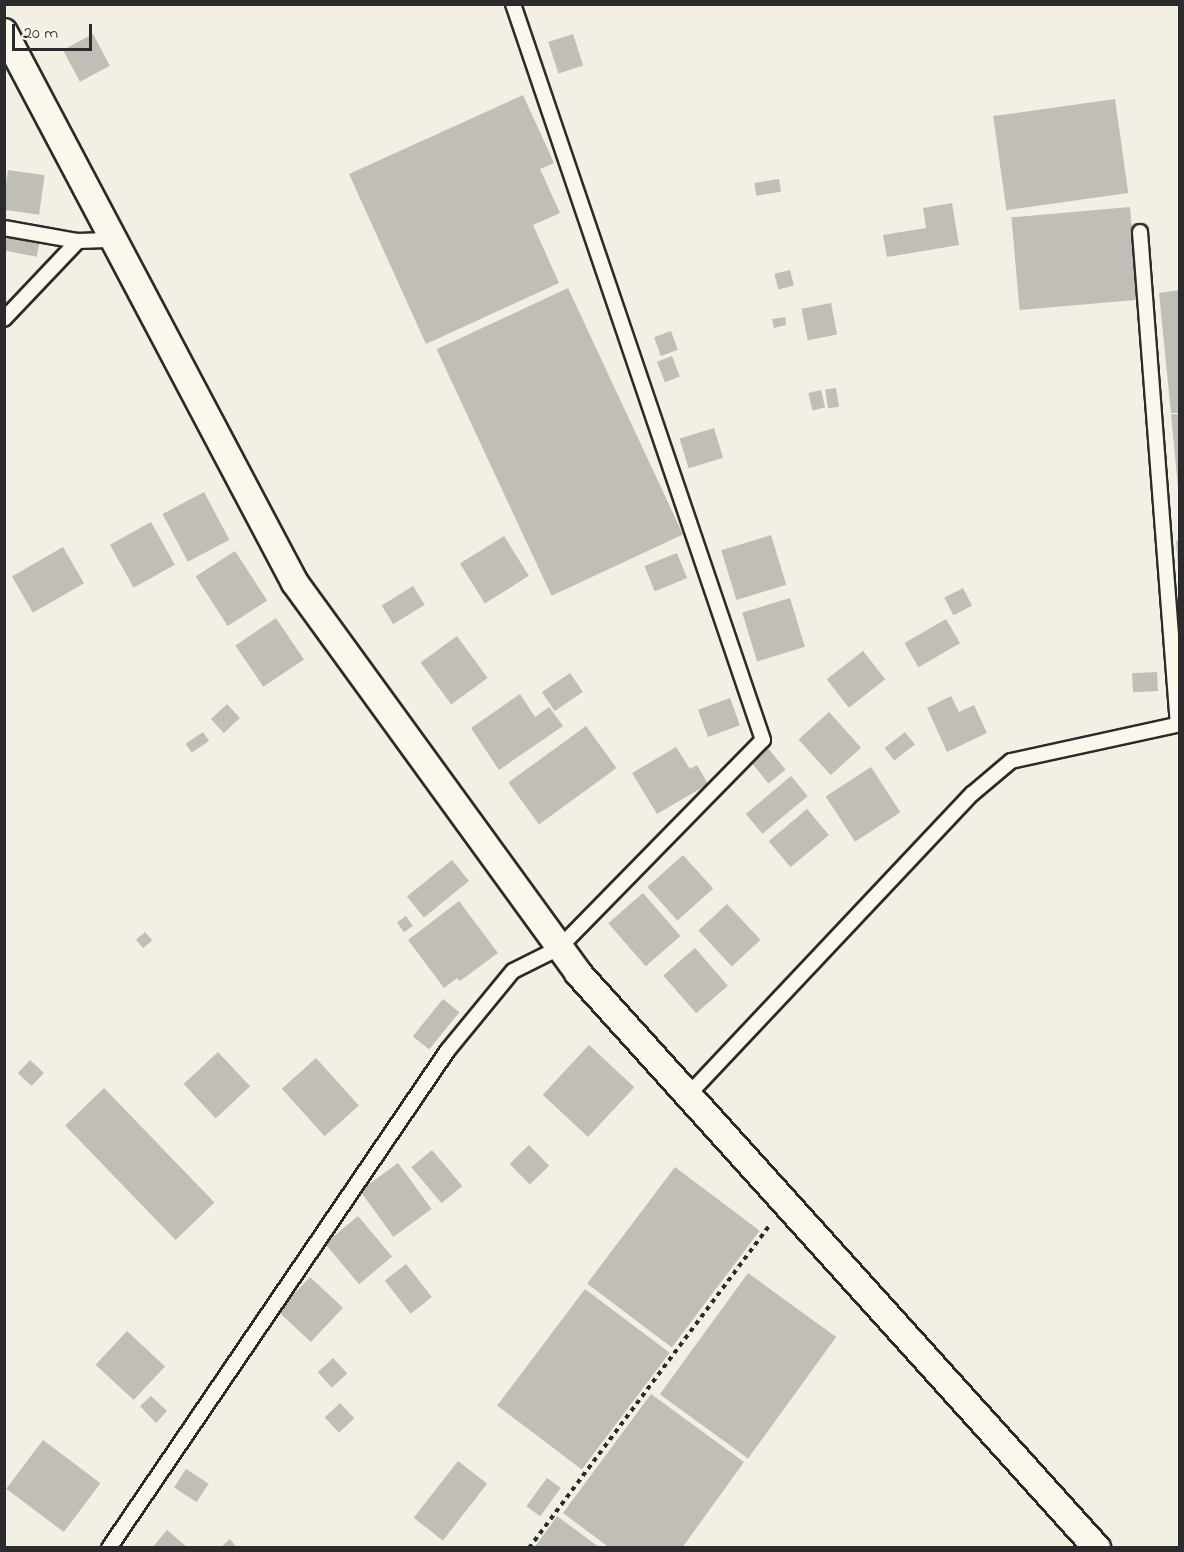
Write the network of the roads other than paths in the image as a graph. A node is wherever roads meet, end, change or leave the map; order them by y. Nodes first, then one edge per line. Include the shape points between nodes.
1 (513, 4) edge
2 (4, 32) edge
3 (4, 228) edge
4 (1140, 232) dead end
5 (114, 240) junction
6 (78, 241) junction
7 (4, 319) edge
8 (1179, 724) edge
9 (559, 948) junction
10 (690, 1093) junction
11 (109, 1548) edge
12 (1097, 1548) edge

1 - 9 lane via 763,740
2 - 5 street
3 - 6 lane
4 - 8 lane
5 - 6 lane
5 - 9 street via 296,583
6 - 7 lane
8 - 10 lane via 1011,761 972,794
9 - 10 street
9 - 11 lane via 513,971 448,1050
10 - 12 street via 785,1205

